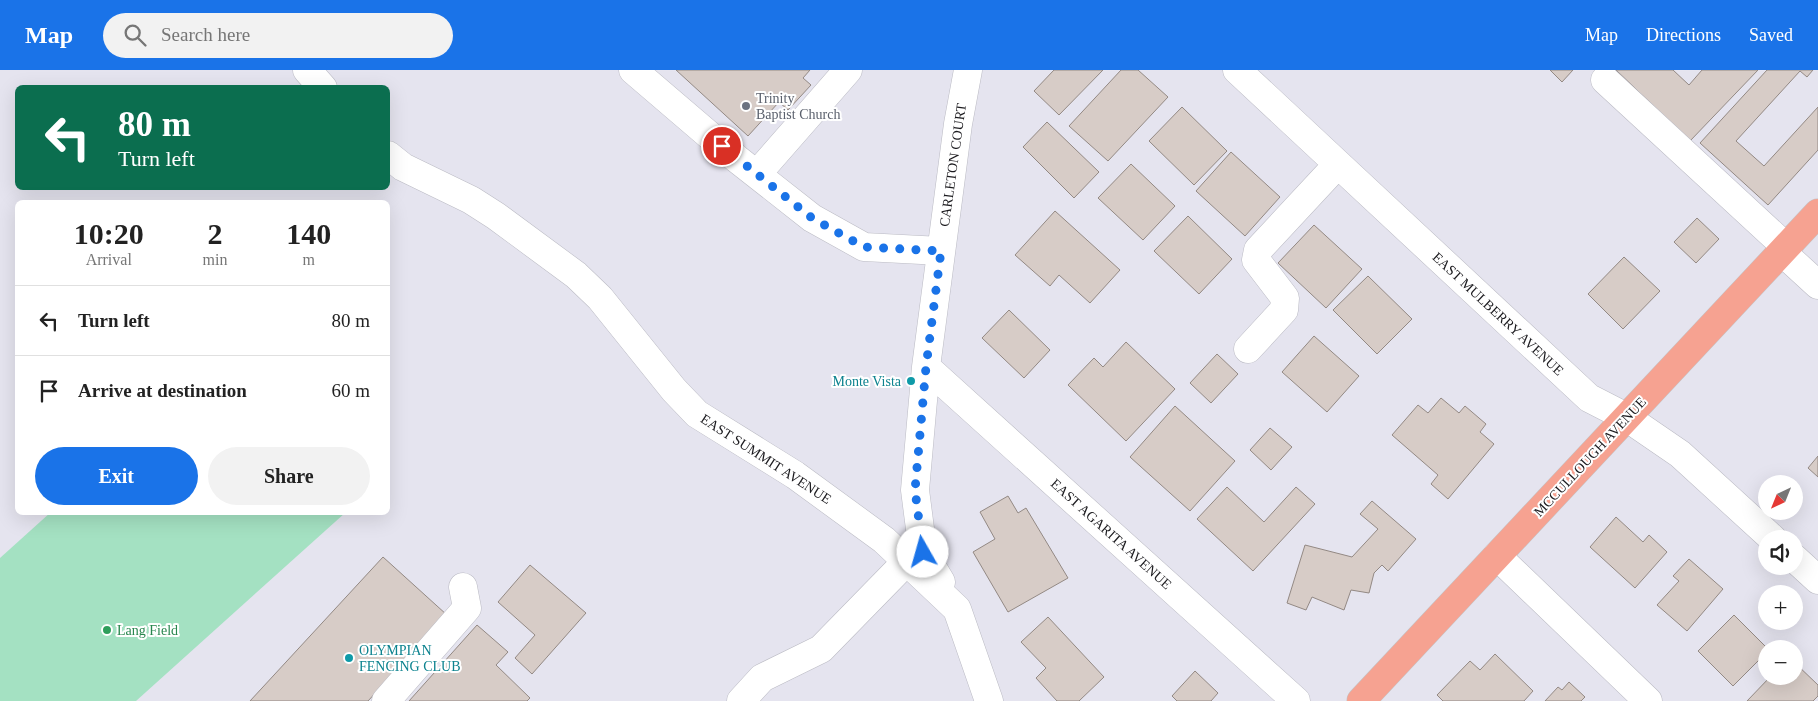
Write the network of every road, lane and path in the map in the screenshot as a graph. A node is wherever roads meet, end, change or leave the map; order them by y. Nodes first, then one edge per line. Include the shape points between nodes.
1 (307, 70) edge
2 (633, 70) edge
3 (848, 70) edge
4 (968, 70) edge
5 (1237, 70) edge
6 (1605, 80) dead end
7 (320, 85) edge
8 (390, 157) edge
9 (1338, 164) junction
10 (757, 174) junction
11 (1818, 213) edge
12 (1784, 249) junction
13 (941, 251) junction
14 (1818, 285) edge
15 (1248, 349) dead end
16 (926, 367) junction
17 (1626, 417) junction
18 (1763, 530) edge
19 (1497, 556) junction
20 (906, 562) junction
21 (1803, 566) edge
22 (1818, 580) edge
23 (463, 587) dead end
24 (957, 609) junction
25 (386, 701) edge
26 (741, 701) edge
27 (989, 701) edge
28 (1296, 701) edge
29 (1361, 701) edge
30 (1648, 701) edge

1 - 7 street
2 - 10 street
3 - 10 street
4 - 13 street, CARLETON COURT
5 - 9 street, EAST MULBERRY AVENUE
6 - 12 street
8 - 20 street, EAST SUMMIT AVENUE via 403,167 471,200 576,275 600,298 697,414 795,475 884,540
9 - 15 street via 1258,250 1256,260 1285,298 1284,310
9 - 17 street, EAST MULBERRY AVENUE via 1589,398
10 - 13 street via 812,218 864,247
11 - 12 main road, MCCULLOUGH AVENUE
12 - 14 street
12 - 17 main road, MCCULLOUGH AVENUE
13 - 16 street, CARLETON COURT
16 - 24 street, CARLETON COURT via 915,490 923,552
16 - 28 street, EAST AGARITA AVENUE
17 - 18 street, EAST MULBERRY AVENUE via 1680,454
17 - 19 main road, MCCULLOUGH AVENUE
19 - 29 main road, MCCULLOUGH AVENUE
19 - 30 street
20 - 24 street, EAST SUMMIT AVENUE
20 - 26 street via 821,649 762,678
21 - 22 street
23 - 25 street via 467,608
24 - 27 street, EAST SUMMIT AVENUE

